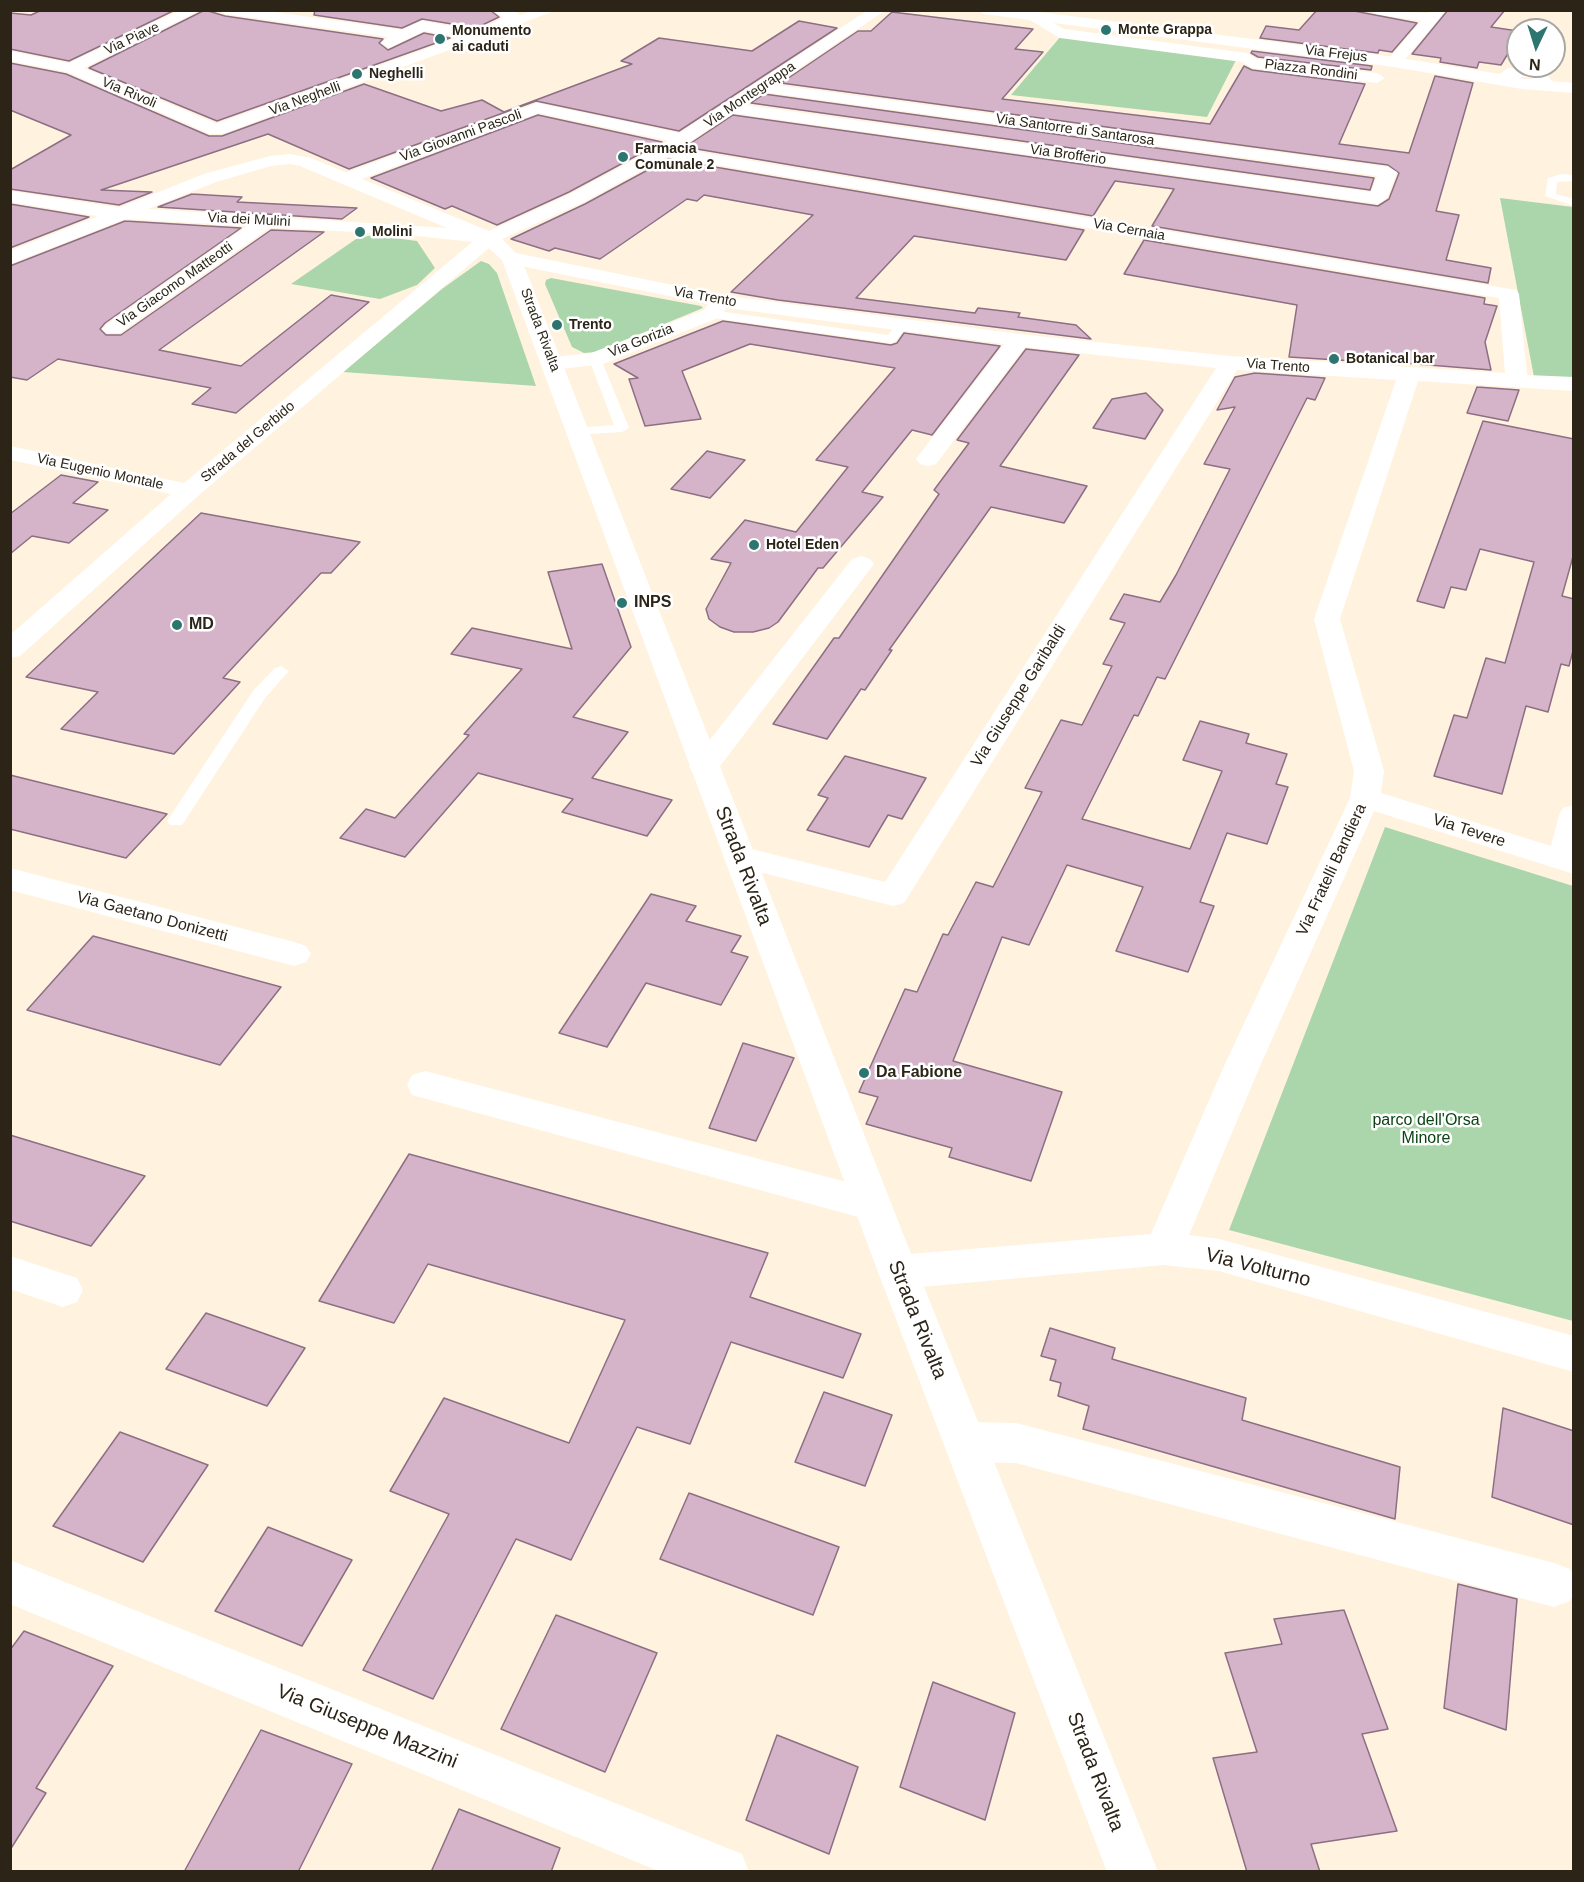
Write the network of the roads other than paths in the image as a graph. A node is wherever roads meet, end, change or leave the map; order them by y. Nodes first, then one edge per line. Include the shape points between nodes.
1 (194, 10) edge
2 (225, 10) edge
3 (499, 10) edge
4 (550, 10) edge
5 (879, 10) edge
6 (984, 10) edge
7 (1376, 10) edge
8 (1436, 14) edge
9 (404, 35) junction
10 (482, 36) junction
11 (1251, 51) junction
12 (427, 55) junction
13 (10, 56) edge
14 (1394, 62) junction
15 (71, 68) junction
16 (1377, 78) dead end
17 (1539, 81) junction
18 (1574, 81) edge
19 (762, 88) junction
20 (1574, 88) edge
21 (731, 108) junction
22 (216, 130) junction
23 (684, 139) junction
24 (664, 152) junction
25 (1388, 172) joint
26 (210, 178) junction
27 (1574, 178) edge
28 (345, 179) junction
29 (10, 196) edge
30 (1574, 203) edge
31 (122, 214) junction
32 (267, 221) junction
33 (489, 238) junction
34 (12, 258) edge
35 (511, 258) junction
36 (716, 307) junction
37 (113, 329) dead end
38 (1019, 340) junction
39 (595, 359) junction
40 (553, 363) junction
41 (1230, 363) junction
42 (1409, 374) junction
43 (1518, 380) junction
44 (1574, 384) edge
45 (577, 432) junction
46 (10, 453) edge
47 (928, 459) dead end
48 (189, 491) junction
49 (861, 564) dead end
50 (10, 650) edge
51 (281, 671) dead end
52 (704, 767) junction
53 (1365, 798) junction
54 (1574, 815) edge
55 (176, 821) dead end
56 (739, 857) junction
57 (1568, 862) edge
58 (10, 879) edge
59 (294, 954) dead end
60 (425, 1085) dead end
61 (873, 1204) junction
62 (1164, 1249) junction
63 (10, 1272) edge
64 (898, 1272) junction
65 (63, 1290) dead end
66 (1574, 1354) edge
67 (966, 1442) junction
68 (10, 1582) edge
69 (1554, 1585) dead end
70 (724, 1872) edge
71 (1133, 1872) edge

1 - 15 street, Via Piave
2 - 9 street
3 - 10 street via 515,17
4 - 10 street
5 - 19 street, Via Montegrappa
6 - 11 street, Via Frejus via 1035,17 1060,33
7 - 8 street
8 - 14 street
9 - 10 street via 422,26
9 - 12 street via 389,43
10 - 12 street, Via Neghelli
11 - 14 street, Via Frejus
11 - 16 street, Piazza Rondini via 1252,63
12 - 22 street, Via Neghelli
13 - 15 street, Via Rivoli
14 - 17 street, Via Frejus
15 - 22 street, Via Rivoli
17 - 18 street
17 - 20 street
19 - 21 street, Via Montegrappa
19 - 25 street, Via Santorre di Santarosa
21 - 23 street, Via Montegrappa
21 - 25 street, Via Brofferio via 1378,198
22 - 26 street, Via Rivoli via 247,144
23 - 24 street, Via Montegrappa
23 - 28 street, Via Giovanni Pascoli via 537,108
24 - 33 street, Via Montegrappa
24 - 43 street, Via Cernaia via 1509,294
26 - 28 street via 290,159
26 - 31 street
27 - 30 lane via 1552,180 1550,196
28 - 33 street
29 - 31 street, Via dei Mulini
31 - 32 street, Via dei Mulini
31 - 34 street
32 - 33 street, Via dei Mulini via 408,228
32 - 37 street, Via Giacomo Matteotti
33 - 35 street, Strada Rivalta
33 - 48 street, Strada del Gerbido
35 - 36 street, Via Trento
35 - 40 street, Strada Rivalta
36 - 38 street, Via Trento
36 - 39 street, Via Gorizia
38 - 41 street, Via Trento
38 - 47 street
39 - 40 street, Via Gorizia
39 - 45 lane via 622,428
40 - 45 street, Strada Rivalta
41 - 42 street, Via Trento
41 - 56 street, Via Giuseppe Garibaldi via 893,895
42 - 43 street, Via Trento
42 - 53 street, Via Fratelli Bandiera via 1327,619 1369,771
43 - 44 street, Via Trento
45 - 52 street, Strada Rivalta
46 - 48 street, Via Eugenio Montale
48 - 50 street, Strada del Gerbido
49 - 52 street
51 - 55 lane via 259,695
52 - 56 street, Strada Rivalta
53 - 57 street, Via Tevere
53 - 62 street, Via Fratelli Bandiera via 1242,1066
54 - 57 street
56 - 61 street, Strada Rivalta
58 - 59 street, Via Gaetano Donizetti
60 - 61 street
61 - 64 street, Strada Rivalta
62 - 64 street, Via Volturno
62 - 66 street, Via Volturno via 1219,1256
63 - 65 street
64 - 67 street, Strada Rivalta
67 - 69 street via 1016,1443
67 - 71 street, Strada Rivalta
68 - 70 street, Via Giuseppe Mazzini

